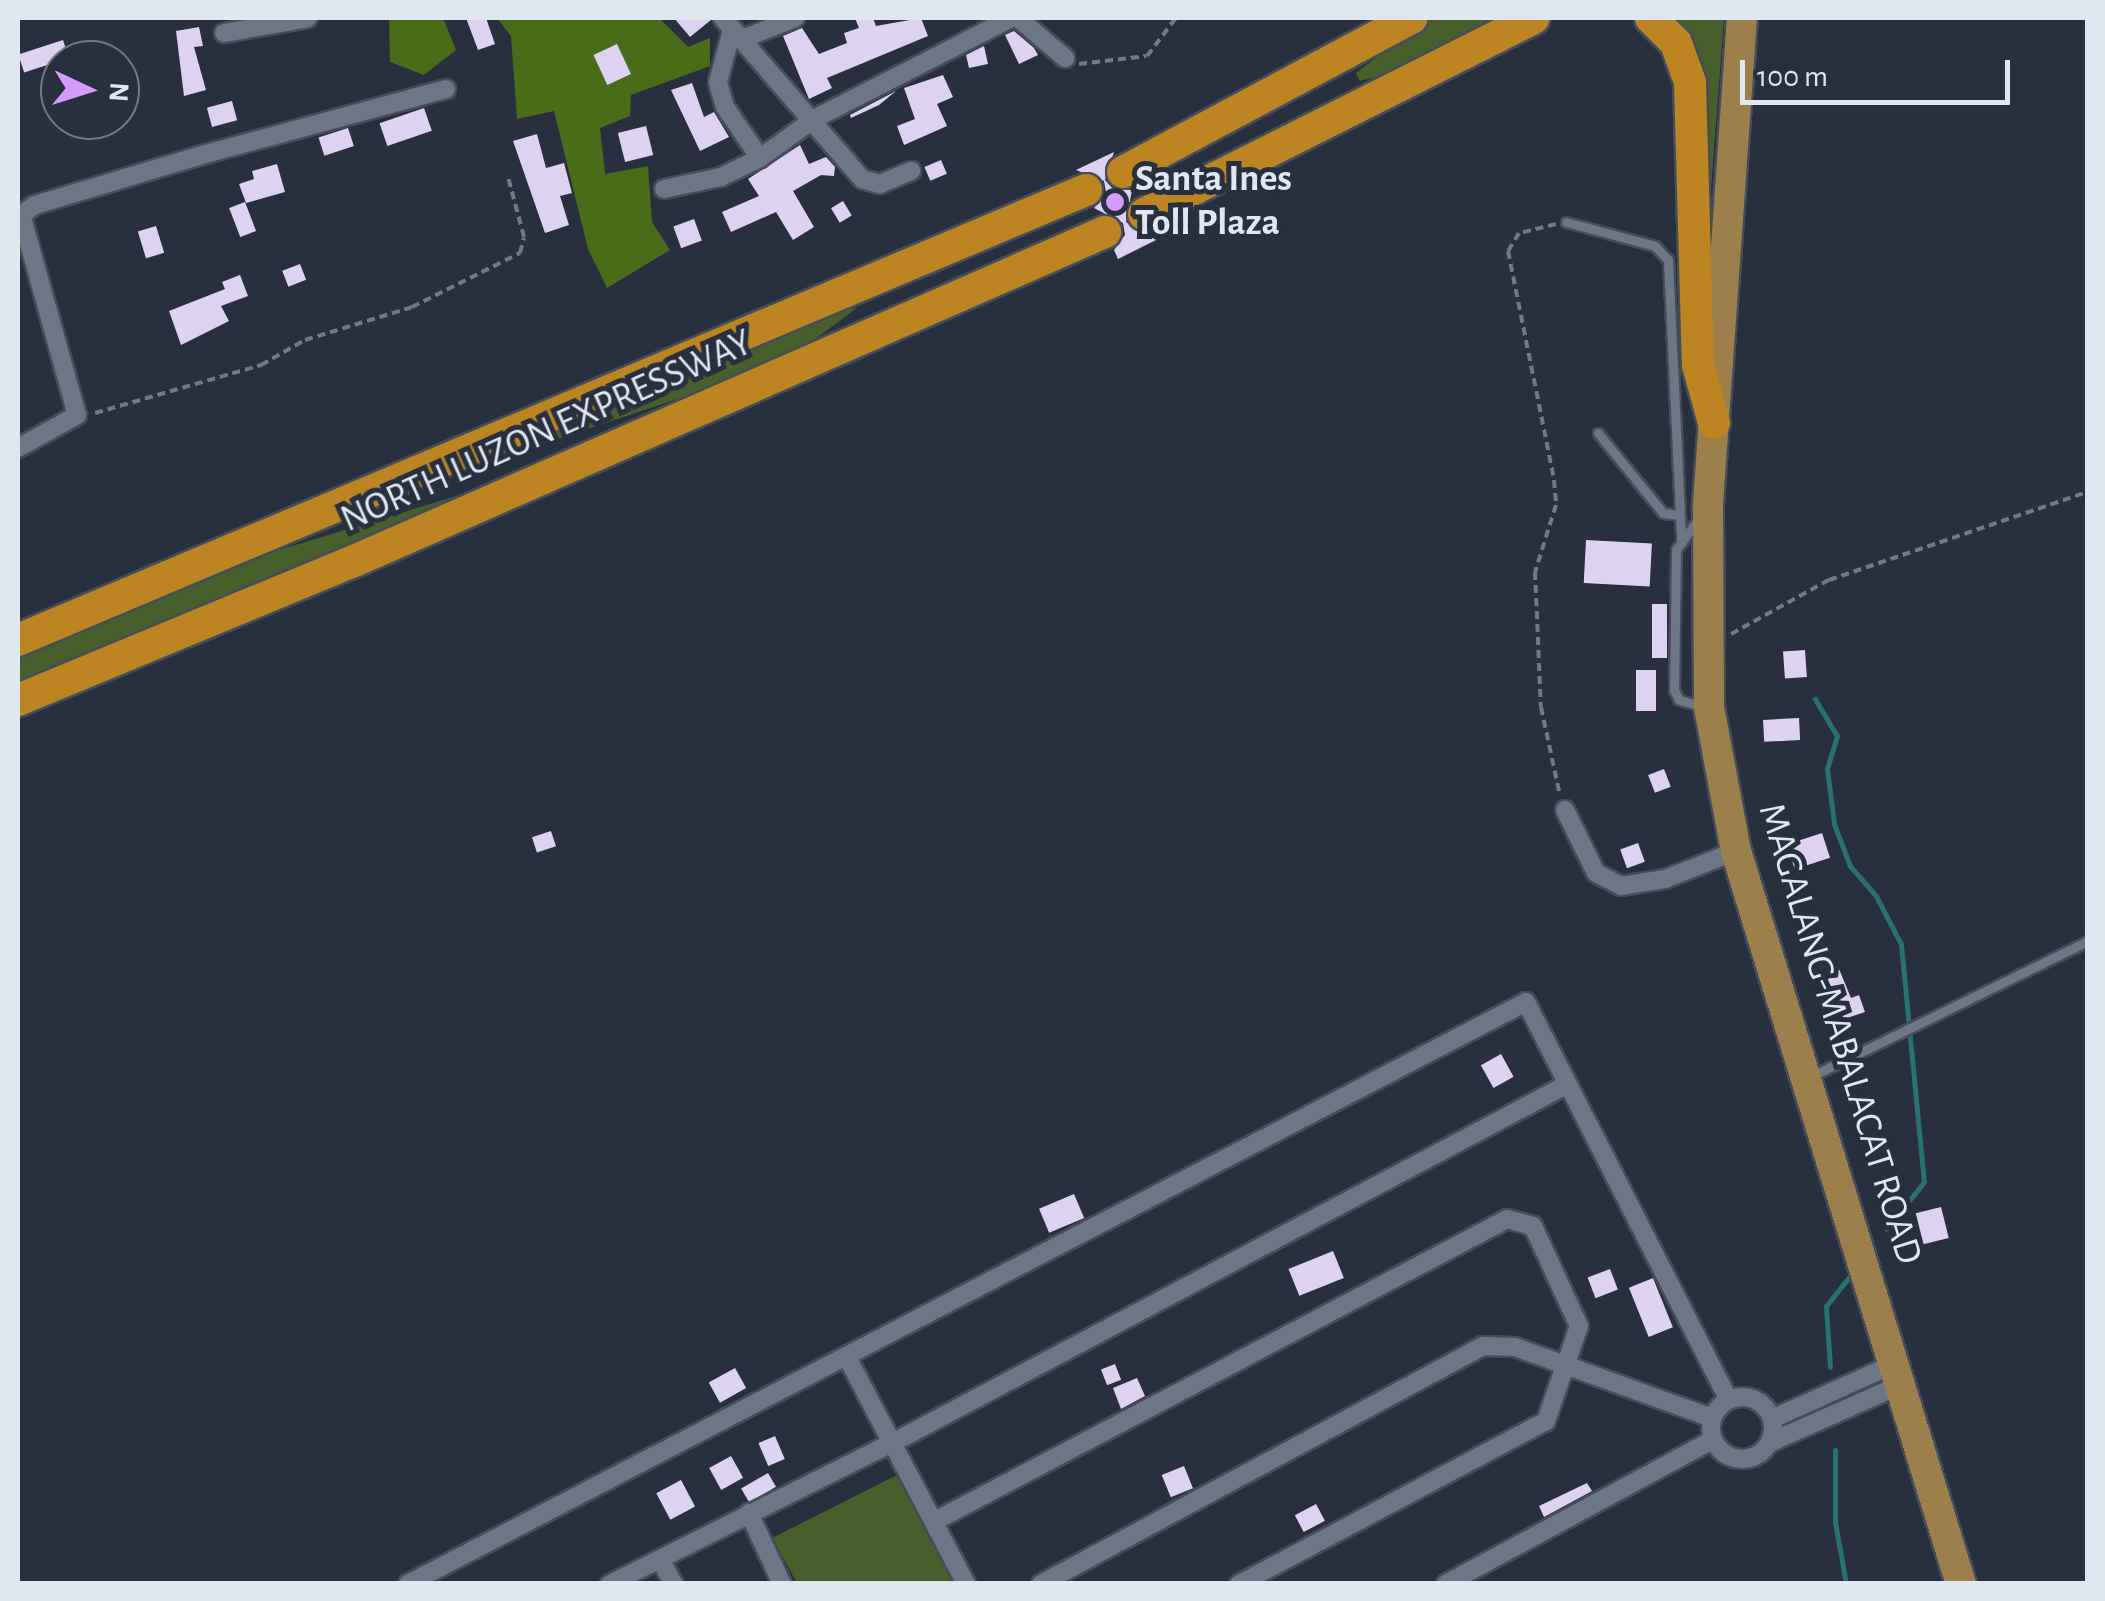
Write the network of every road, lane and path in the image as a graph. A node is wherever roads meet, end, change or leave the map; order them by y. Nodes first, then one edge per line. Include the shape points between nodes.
1 (308, 18) edge
2 (795, 18) edge
3 (1014, 18) edge
4 (1176, 18) edge
5 (1412, 18) edge
6 (1534, 18) edge
7 (1651, 18) edge
8 (1742, 18) edge
9 (732, 29) edge
10 (224, 33) dead end
11 (1065, 58) joint
12 (446, 89) dead end
13 (814, 119) junction
14 (760, 158) junction
15 (911, 172) dead end
16 (1124, 172) dead end
17 (508, 177) dead end
18 (664, 189) dead end
19 (1086, 190) dead end
20 (1144, 214) dead end
21 (1566, 222) joint
22 (1106, 232) dead end
23 (77, 415) junction
24 (1714, 423) junction
25 (1598, 433) dead end
26 (18, 448) edge
27 (2088, 492) edge
28 (1694, 512) junction
29 (1681, 540) junction
30 (18, 640) edge
31 (1707, 648) junction
32 (18, 700) edge
33 (1709, 707) junction
34 (1565, 810) joint
35 (1736, 852) junction
36 (2088, 940) edge
37 (1808, 1078) junction
38 (1568, 1084) junction
39 (848, 1359) junction
40 (1567, 1366) junction
41 (1889, 1378) junction
42 (1728, 1399) junction
43 (1712, 1418) junction
44 (1772, 1419) junction
45 (1712, 1440) junction
46 (894, 1442) junction
47 (1769, 1443) junction
48 (749, 1513) junction
49 (935, 1522) junction
50 (661, 1561) junction
51 (408, 1584) edge
52 (610, 1584) edge
53 (674, 1584) edge
54 (782, 1584) edge
55 (966, 1584) edge
56 (1042, 1584) edge
57 (1240, 1584) edge
58 (1446, 1584) edge
59 (1961, 1584) edge

1 - 10 street
2 - 9 street
3 - 11 street
3 - 13 street
4 - 11 path via 1147,56 1095,64
5 - 16 highway
6 - 20 highway
7 - 24 highway via 1676,43 1692,95 1698,365
8 - 24 main road, MAGALANG-MABALACAT ROAD
9 - 13 street
9 - 14 street via 718,82 725,107
12 - 23 street via 198,156 21,215
13 - 14 street
13 - 15 street via 869,184
14 - 18 street via 721,177
17 - 23 path via 524,237 520,253 412,307 305,340 261,365
19 - 30 highway, NORTH LUZON EXPRESSWAY
21 - 28 lane via 1655,246 1668,260
21 - 34 path via 1519,232 1508,251 1554,480 1556,504 1535,572 1536,628 1547,752
22 - 32 highway, NORTH LUZON EXPRESSWAY via 354,561
23 - 26 street
24 - 28 main road, MAGALANG-MABALACAT ROAD
25 - 28 lane via 1662,513
27 - 31 path via 1829,580
28 - 29 lane
28 - 29 lane
28 - 31 main road, MAGALANG-MABALACAT ROAD
29 - 33 lane via 1674,564 1674,690 1690,706
31 - 33 main road, MAGALANG-MABALACAT ROAD
33 - 35 main road, MAGALANG-MABALACAT ROAD
34 - 35 street via 1596,873 1621,886 1664,879
35 - 37 main road, MAGALANG-MABALACAT ROAD
36 - 37 lane
37 - 41 main road, MAGALANG-MABALACAT ROAD
38 - 39 street via 1526,1002
38 - 42 street
38 - 46 street
39 - 46 street
39 - 51 street
40 - 43 street
40 - 49 street via 1578,1338 1578,1312 1533,1226 1507,1219
40 - 56 street via 1515,1347 1483,1346
40 - 57 street via 1552,1410 1533,1431
41 - 44 street
41 - 47 street
41 - 59 main road, MAGALANG-MABALACAT ROAD
42 - 43 street
42 - 44 street via 1750,1397
43 - 45 street
44 - 47 street
45 - 47 street via 1725,1455 1745,1459
45 - 58 street
46 - 48 street
46 - 49 street
48 - 50 street
48 - 54 street
49 - 55 street
50 - 52 street
50 - 53 street

